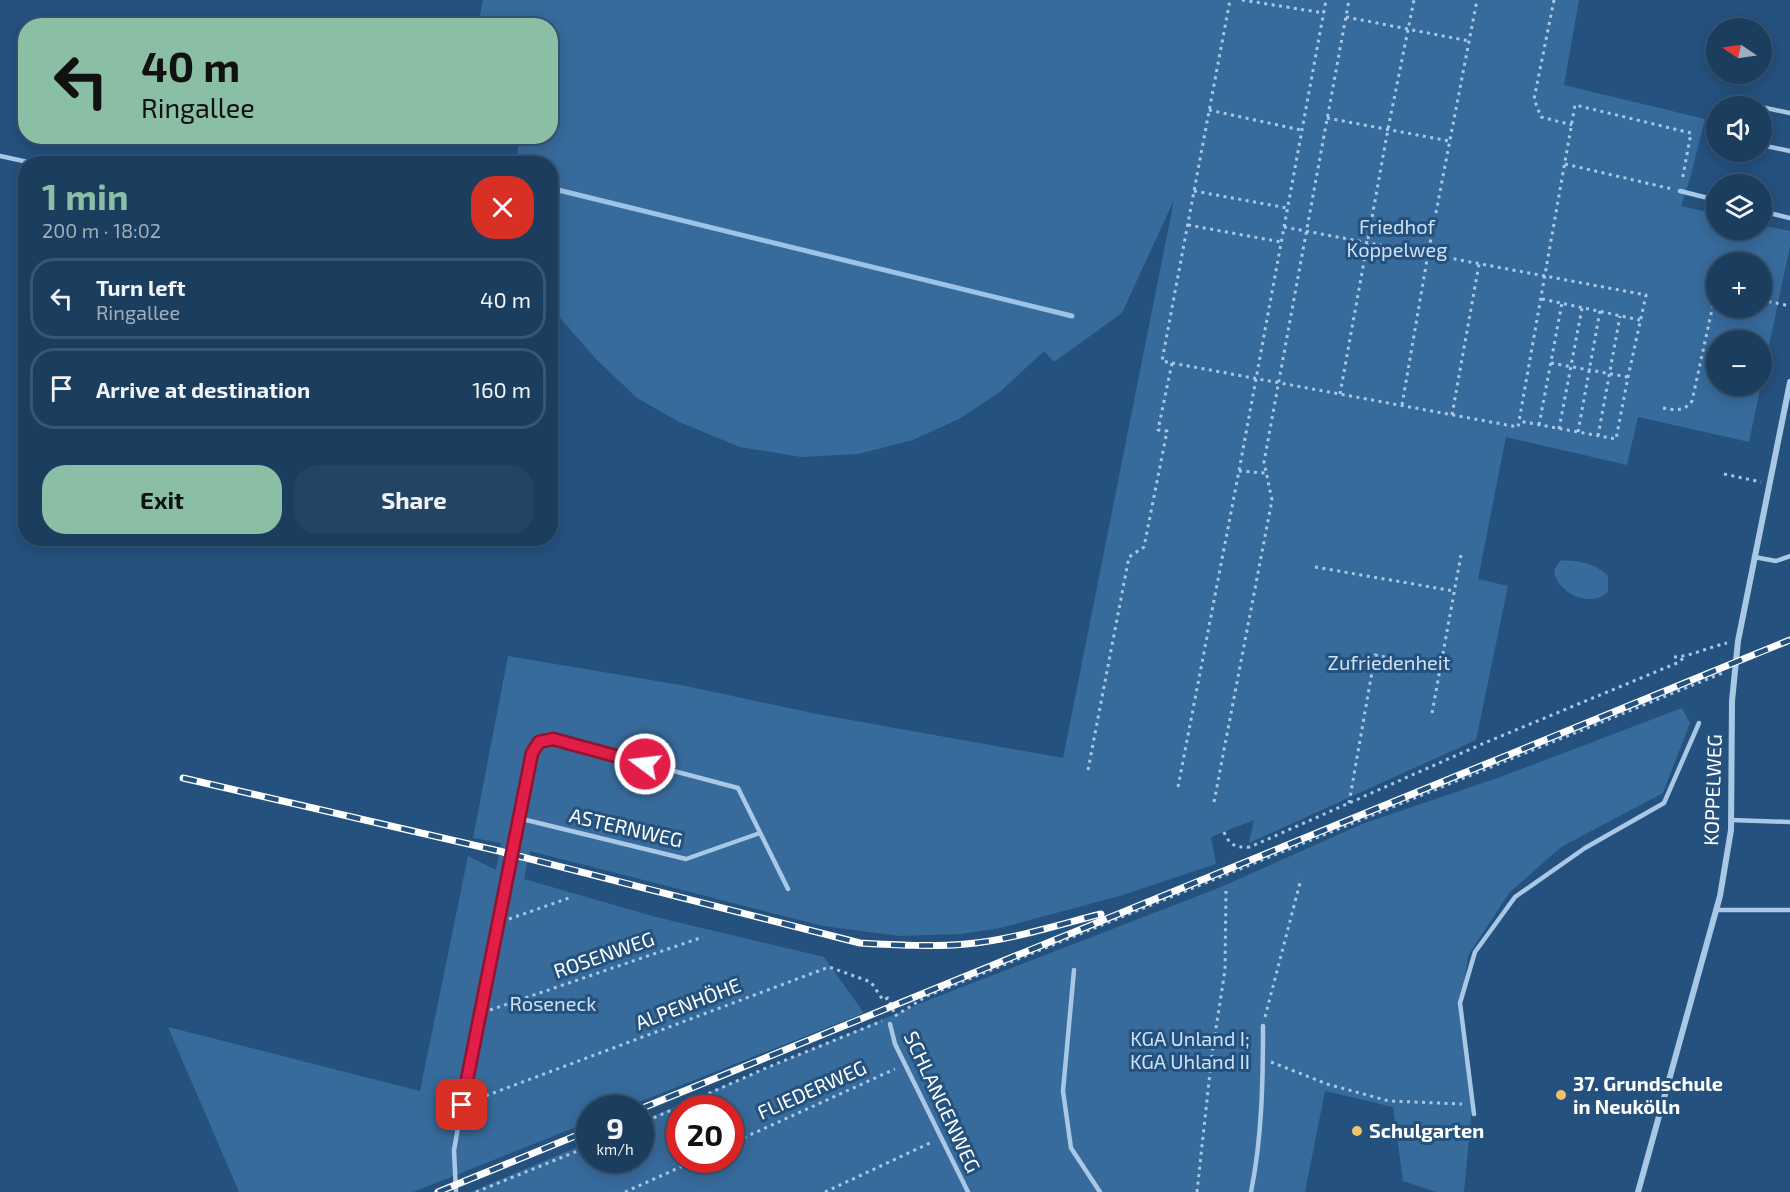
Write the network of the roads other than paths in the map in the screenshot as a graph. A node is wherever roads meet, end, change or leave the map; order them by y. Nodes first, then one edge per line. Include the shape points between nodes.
1 (1772, 110) edge
2 (1790, 113) edge
3 (1772, 147) edge
4 (1790, 151) edge
5 (0, 156) edge
6 (18, 160) edge
7 (1680, 191) road end
8 (1706, 198) edge
9 (1772, 214) edge
10 (1790, 218) edge
11 (1790, 382) edge
12 (1787, 411) edge
13 (1790, 556) edge
14 (1754, 557) junction
15 (1699, 723) dead end
16 (518, 818) junction
17 (1731, 820) junction
18 (1790, 822) edge
19 (760, 833) junction
20 (788, 889) dead end
21 (1716, 910) junction
22 (1790, 910) edge
23 (1074, 970) dead end
24 (892, 1019) road end
25 (1263, 1026) road end
26 (1474, 1114) dead end
27 (456, 1192) edge
28 (968, 1192) edge
29 (1100, 1192) edge
30 (1251, 1192) edge
31 (1638, 1192) edge

1 - 2 lane
3 - 4 lane
5 - 6 lane
7 - 8 lane
9 - 10 lane
11 - 12 street, KOPPELWEG
12 - 14 street, KOPPELWEG
13 - 14 lane via 1776,561
14 - 17 street, KOPPELWEG via 1735,668
15 - 26 lane via 1664,803 1586,848 1515,897 1475,951 1460,1003
16 - 19 lane, ASTERNWEG via 686,859
16 - 19 lane via 532,753 539,742 553,739 738,788
16 - 27 lane via 454,1150
17 - 18 lane
17 - 21 street, KOPPELWEG
19 - 20 lane
21 - 22 lane
21 - 31 street, KOPPELWEG
23 - 29 lane via 1063,1091 1071,1148
24 - 28 lane, SCHLANGENWEG via 895,1044
25 - 30 lane via 1257,1162

